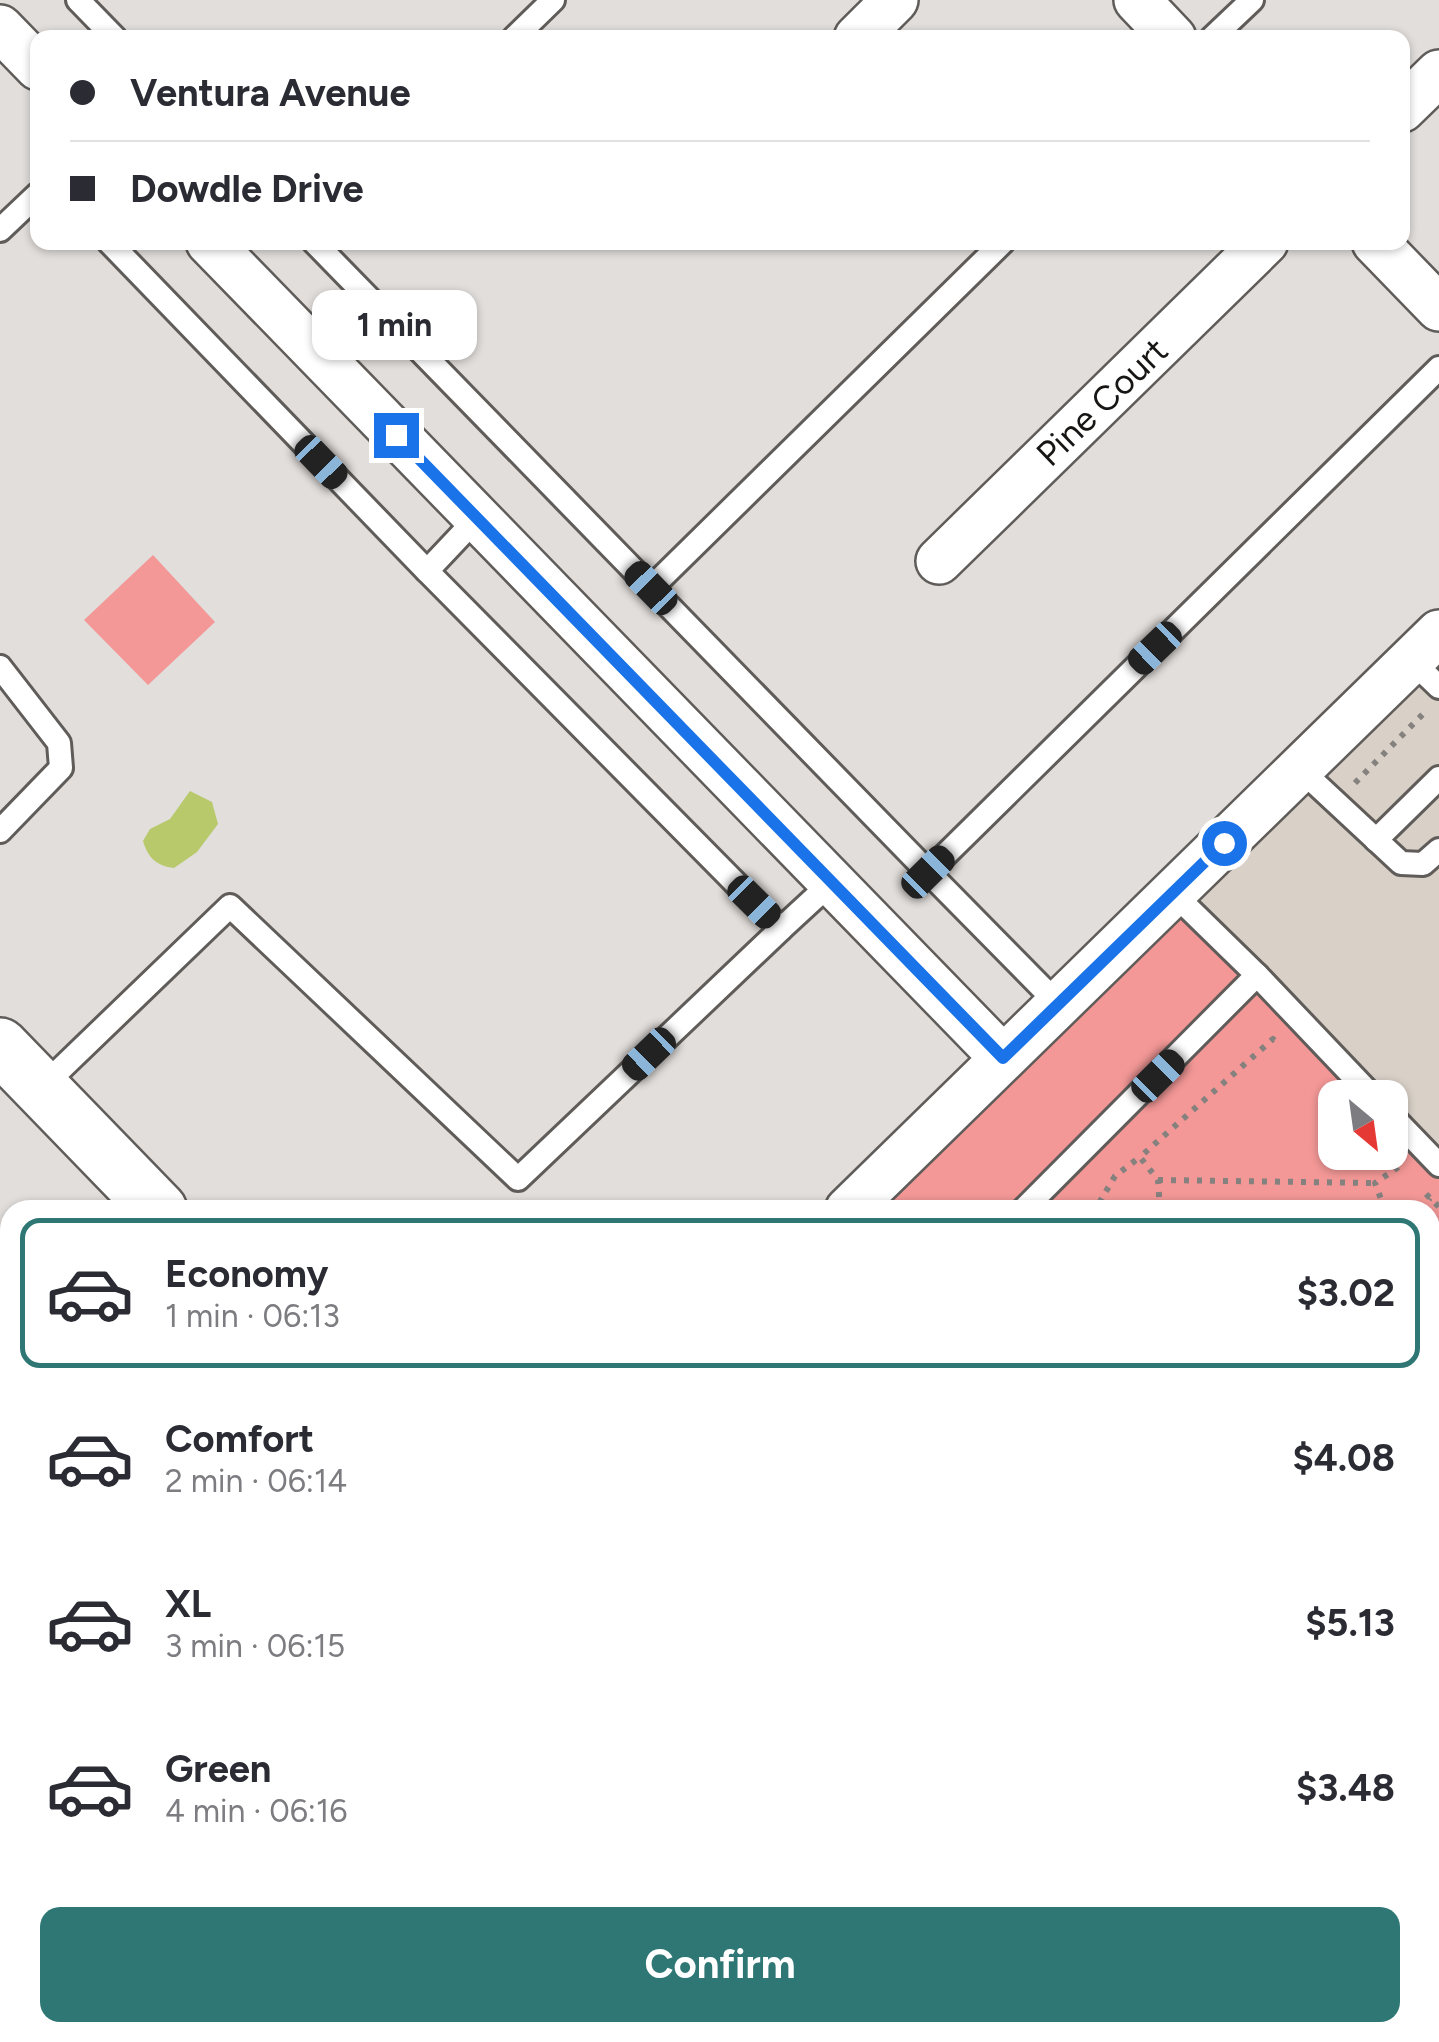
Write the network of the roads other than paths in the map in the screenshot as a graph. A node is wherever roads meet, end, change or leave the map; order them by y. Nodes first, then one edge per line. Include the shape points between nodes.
1 (78, 0) edge
2 (553, 0) edge
3 (895, 0) edge
4 (1137, 0) edge
5 (1252, 0) edge
6 (0, 28) edge
7 (107, 30) edge
8 (522, 30) edge
9 (865, 30) edge
10 (1166, 30) edge
11 (1220, 30) edge
12 (30, 58) edge
13 (1439, 73) edge
14 (1410, 101) edge
15 (30, 202) edge
16 (0, 230) edge
17 (117, 250) edge
18 (217, 250) edge
19 (322, 250) edge
20 (995, 250) edge
21 (1258, 250) edge
22 (1383, 250) edge
23 (1439, 308) edge
24 (1439, 368) edge
25 (477, 518) junction
26 (939, 560) dead end
27 (427, 572) junction
28 (651, 588) junction
29 (1430, 660) edge
30 (0, 667) edge
31 (1300, 769) junction
32 (1439, 778) edge
33 (0, 831) edge
34 (1376, 840) junction
35 (1439, 850) edge
36 (928, 872) junction
37 (832, 882) junction
38 (1173, 893) junction
39 (781, 929) junction
40 (1257, 975) junction
41 (1058, 1004) junction
42 (0, 1046) edge
43 (1003, 1058) junction
44 (1357, 1080) edge
45 (41, 1088) junction
46 (1408, 1133) edge
47 (1439, 1166) edge
48 (139, 1200) edge
49 (858, 1200) edge
50 (1033, 1200) edge

1 - 7 lane
2 - 8 lane
3 - 9 street
4 - 10 street
5 - 11 lane
6 - 12 street
13 - 14 street
15 - 16 lane
17 - 27 lane
18 - 25 street
19 - 28 lane
20 - 28 lane
21 - 26 street, Pine Court
22 - 23 street
24 - 36 lane
25 - 27 lane
25 - 37 street
27 - 39 lane
28 - 36 lane
29 - 31 street
30 - 33 lane via 59,743 61,768
31 - 34 lane
31 - 38 street
32 - 34 lane
34 - 35 lane via 1408,866 1423,864
36 - 41 lane
37 - 39 lane
37 - 43 street
38 - 40 lane
38 - 41 street
39 - 45 lane via 518,1179 230,906
40 - 44 lane
40 - 50 lane
41 - 43 street
42 - 45 main road
43 - 49 street
45 - 48 main road
46 - 47 lane

